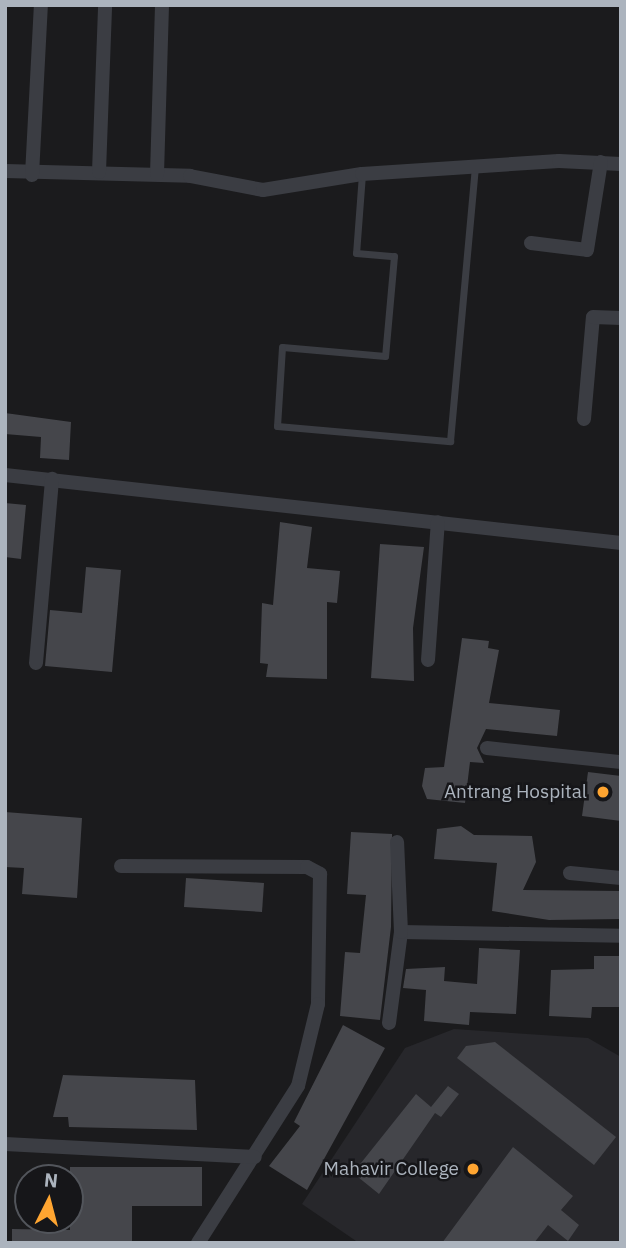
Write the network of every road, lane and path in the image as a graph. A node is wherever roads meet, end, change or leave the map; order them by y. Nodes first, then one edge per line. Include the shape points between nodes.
1 (41, 5) edge
2 (105, 5) edge
3 (162, 5) edge
4 (601, 162) junction
5 (621, 164) edge
6 (475, 167) junction
7 (5, 171) edge
8 (99, 172) junction
9 (157, 174) junction
10 (362, 174) junction
11 (32, 175) junction
12 (531, 243) dead end
13 (621, 318) edge
14 (584, 419) dead end
15 (5, 475) edge
16 (52, 479) junction
17 (438, 522) junction
18 (621, 543) edge
19 (428, 660) dead end
20 (36, 663) dead end
21 (487, 748) dead end
22 (621, 762) edge
23 (397, 842) dead end
24 (121, 866) dead end
25 (570, 873) dead end
26 (621, 878) edge
27 (401, 932) junction
28 (621, 936) edge
29 (389, 1023) dead end
30 (5, 1144) edge
31 (255, 1157) junction
32 (198, 1243) edge

1 - 11 street
2 - 8 street
3 - 9 street
4 - 5 street
4 - 6 street
4 - 12 street via 587,250
6 - 10 street
6 - 10 lane via 450,441 277,426 282,347 385,356 394,257 356,253
7 - 11 street
8 - 9 street
8 - 11 street
9 - 10 street via 263,190
13 - 14 street via 593,317
15 - 16 street
16 - 17 street
16 - 20 street
17 - 18 street
17 - 19 street
21 - 22 street
23 - 27 street
24 - 31 street via 307,867 320,874 318,1004 298,1086
25 - 26 street
27 - 28 street
27 - 29 street
30 - 31 street
31 - 32 street

